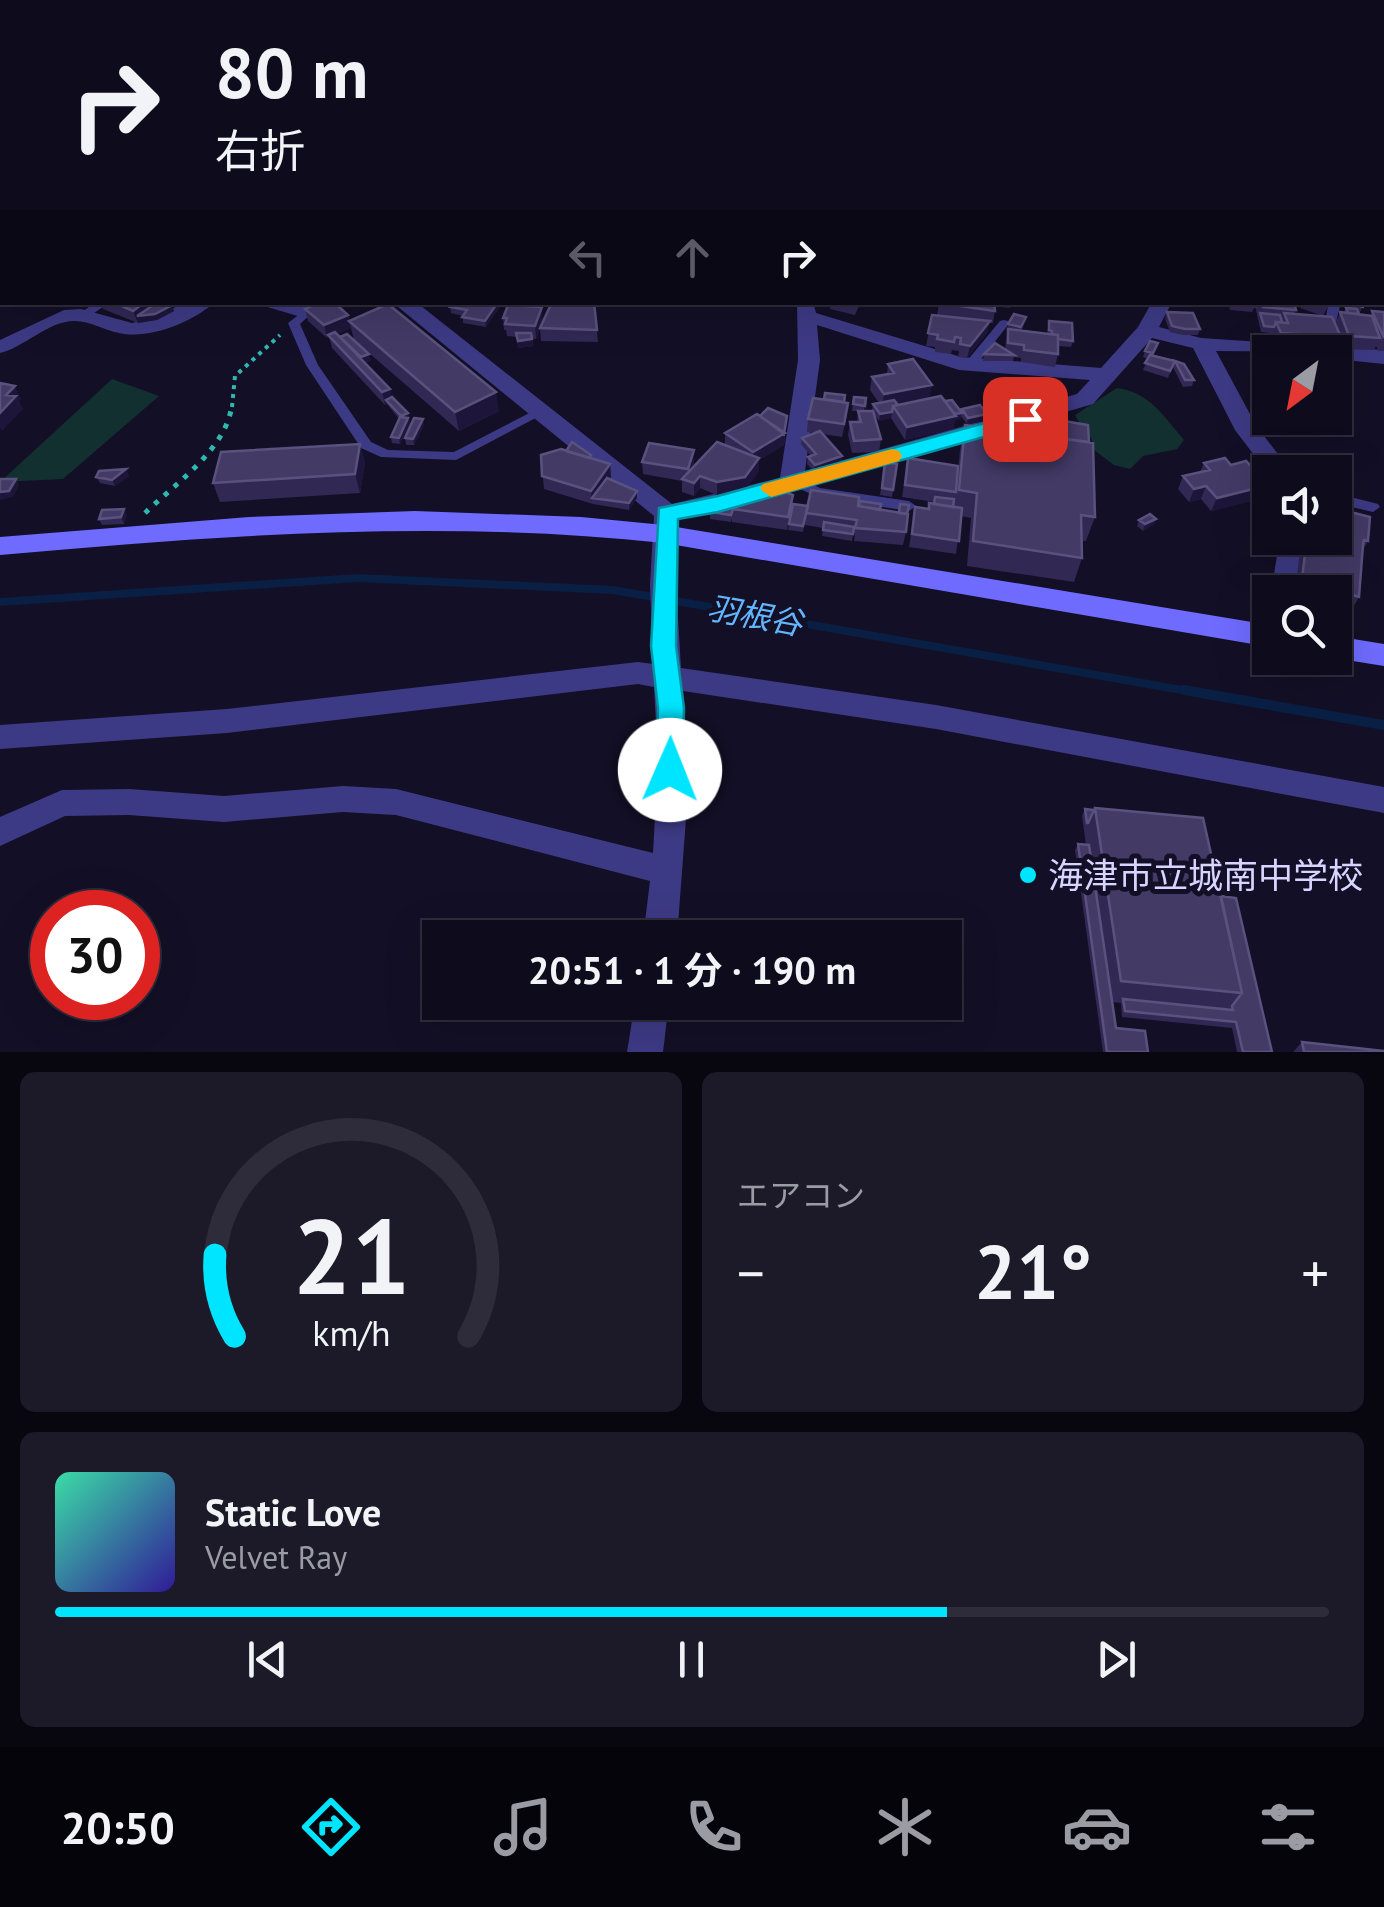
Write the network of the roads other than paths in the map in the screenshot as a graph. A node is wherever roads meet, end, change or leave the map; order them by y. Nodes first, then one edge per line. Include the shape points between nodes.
1 (100, 305) edge
2 (199, 305) edge
3 (269, 305) edge
4 (327, 305) edge
5 (406, 305) edge
6 (1160, 305) edge
7 (1334, 305) edge
8 (805, 311) edge
9 (82, 316) junction
10 (302, 317) junction
11 (1004, 324) edge
12 (1147, 330) junction
13 (1332, 335) edge
14 (1201, 344) junction
15 (0, 347) edge
16 (1252, 347) edge
17 (1352, 354) edge
18 (1384, 356) edge
19 (970, 365) junction
20 (1108, 375) junction
21 (543, 411) junction
22 (1267, 455) edge
23 (794, 483) junction
24 (1352, 502) edge
25 (909, 506) edge
26 (1373, 507) dead end
27 (665, 532) junction
28 (0, 546) edge
29 (1252, 633) edge
30 (1352, 650) edge
31 (1384, 655) edge
32 (665, 660) junction
33 (0, 736) edge
34 (1384, 800) edge
35 (0, 832) edge
36 (668, 871) junction
37 (662, 920) edge
38 (649, 1020) edge
39 (645, 1052) edge

1 - 9 lane
2 - 9 street via 156,327 111,328
3 - 10 street
4 - 10 street
5 - 21 street
6 - 12 street
7 - 13 lane
8 - 19 street
8 - 23 street via 809,360 791,464
9 - 15 street via 63,316
10 - 21 lane via 312,366 366,444 386,454 456,456
11 - 19 lane
12 - 14 street
12 - 20 street
14 - 16 street
14 - 22 street
17 - 18 street
19 - 20 street
20 - 23 street via 1085,399 1064,408
21 - 27 street
23 - 25 lane
23 - 27 street
24 - 26 lane
27 - 28 street via 571,522 308,520
27 - 29 street
27 - 32 street
30 - 31 street
32 - 33 street via 638,673 227,721
32 - 34 street
32 - 36 street via 671,708
35 - 36 street via 62,803 224,809 343,799 396,802
36 - 37 street
38 - 39 street

